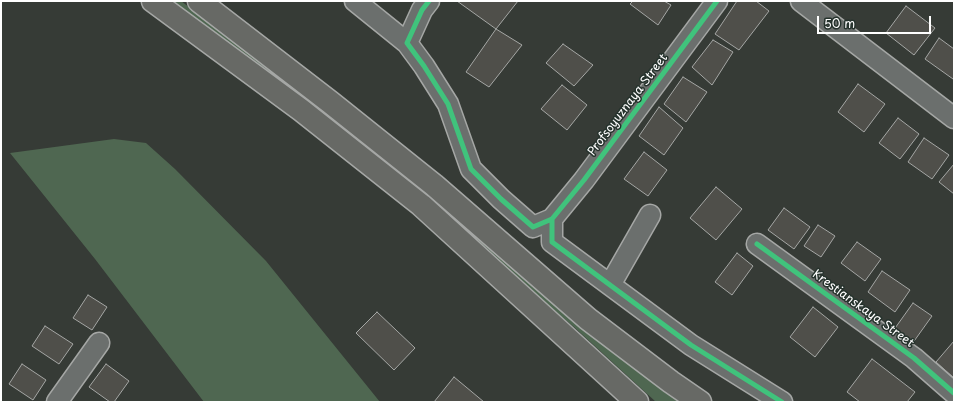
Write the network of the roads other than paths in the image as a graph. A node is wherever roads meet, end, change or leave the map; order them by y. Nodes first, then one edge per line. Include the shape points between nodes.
1 (153, 1) edge
2 (199, 1) edge
3 (355, 1) edge
4 (429, 1) edge
5 (717, 1) edge
6 (801, 1) edge
7 (407, 43) junction
8 (954, 118) edge
9 (650, 215) dead end
10 (552, 219) junction
11 (757, 244) dead end
12 (610, 285) junction
13 (99, 343) dead end
14 (954, 393) edge
15 (57, 402) edge
16 (637, 402) edge
17 (700, 402) edge
18 (782, 402) edge

1 - 16 main road via 301,110 422,205
2 - 17 main road via 434,185 588,319
3 - 7 street
4 - 7 street via 422,10
5 - 10 street, Profsoyuznaya Street
6 - 8 street
7 - 10 street via 448,104 471,169 533,227
9 - 12 street
10 - 12 street via 552,242
11 - 14 street, Krestianskaya Street via 914,358
12 - 18 street via 691,345
13 - 15 street

